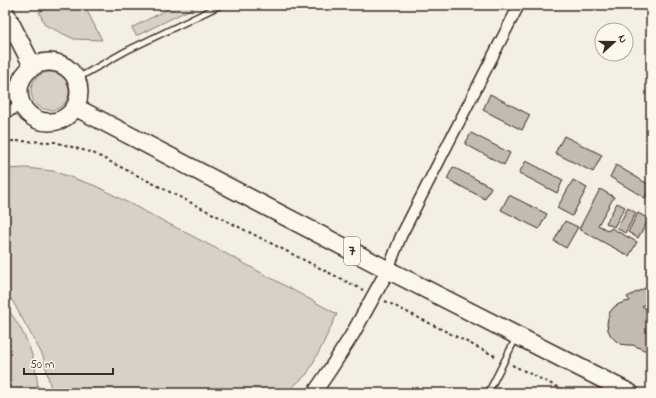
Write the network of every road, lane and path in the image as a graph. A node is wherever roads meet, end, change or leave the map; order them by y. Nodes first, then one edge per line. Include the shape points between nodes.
1 (221, 5) edge
2 (519, 5) edge
3 (5, 12) edge
4 (33, 67) junction
5 (76, 79) junction
6 (22, 105) junction
7 (75, 107) junction
8 (5, 113) edge
9 (5, 142) edge
10 (388, 270) junction
11 (374, 295) junction
12 (518, 336) junction
13 (504, 361) junction
14 (314, 393) edge
15 (488, 393) edge
16 (570, 393) edge
17 (630, 393) edge

1 - 5 lane
2 - 10 street via 400,236
3 - 4 highway
4 - 5 highway via 40,63 54,62 67,68
4 - 6 highway via 27,71 20,84
5 - 7 highway via 79,93
6 - 7 highway via 31,116 45,122 59,121
6 - 8 street
7 - 10 highway, 7
9 - 11 path via 54,142 93,153
10 - 11 street
10 - 12 highway, 7
11 - 13 path
11 - 14 street via 352,335
12 - 13 lane
12 - 17 highway, 7
13 - 15 lane
13 - 16 path

